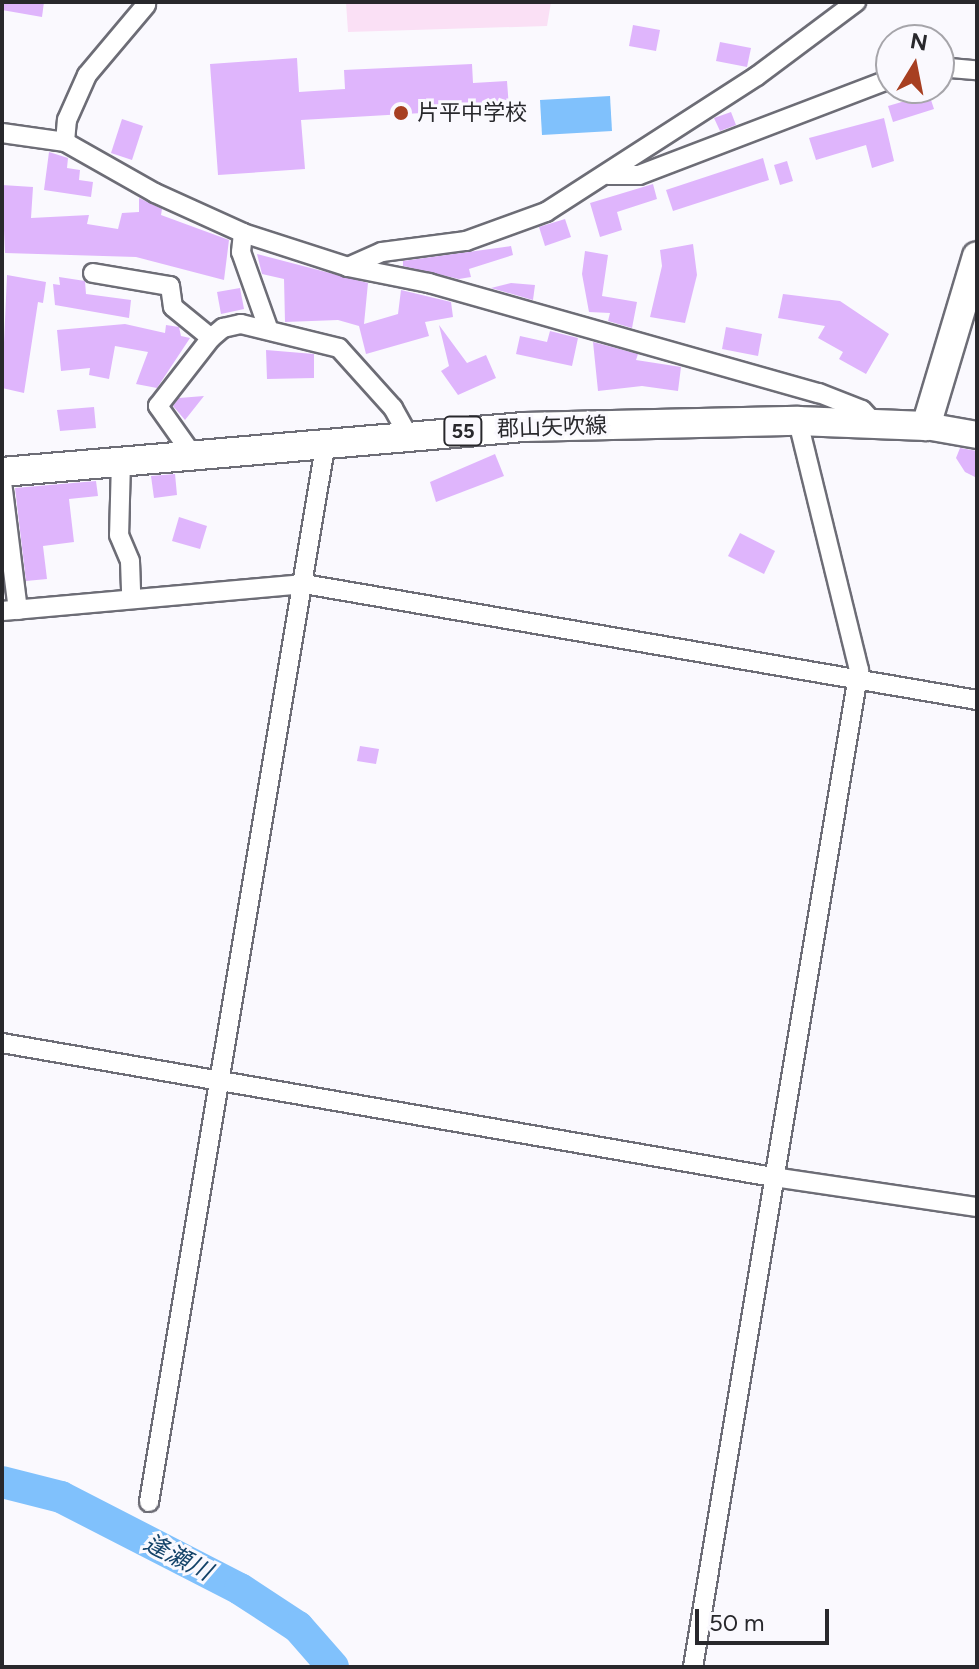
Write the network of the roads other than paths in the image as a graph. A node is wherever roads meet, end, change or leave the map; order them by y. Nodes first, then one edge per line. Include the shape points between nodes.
1 (856, 2) edge
2 (146, 5) dead end
3 (955, 68) edge
4 (977, 70) edge
5 (875, 85) edge
6 (2, 133) edge
7 (65, 142) junction
8 (608, 175) junction
9 (243, 233) junction
10 (977, 256) edge
11 (348, 267) junction
12 (93, 273) dead end
13 (268, 328) junction
14 (211, 338) junction
15 (798, 421) junction
16 (874, 423) junction
17 (926, 426) junction
18 (408, 435) junction
19 (977, 435) edge
20 (326, 441) junction
21 (192, 454) junction
22 (121, 461) junction
23 (2, 472) edge
24 (2, 482) edge
25 (304, 584) junction
26 (131, 599) junction
27 (10, 611) edge
28 (858, 682) junction
29 (977, 700) edge
30 (2, 1043) edge
31 (219, 1080) junction
32 (773, 1177) junction
33 (977, 1207) edge
34 (149, 1502) dead end
35 (693, 1667) edge

1 - 8 street via 757,76
2 - 7 street via 87,75 67,120
3 - 4 street
5 - 8 street via 639,175
6 - 7 street
7 - 9 street via 155,193
8 - 11 street via 546,212 507,227 454,243 382,252
9 - 11 street
9 - 13 street via 241,252
10 - 17 main road
11 - 16 street via 429,283 819,393 862,410
12 - 14 street via 170,286 173,307
13 - 14 street via 233,325
13 - 18 street via 284,338 348,353
14 - 21 street via 158,406
15 - 16 main road, 郡山矢吹線 / 55
15 - 18 main road, 郡山矢吹線 / 55
15 - 28 street
16 - 17 main road, 郡山矢吹線 / 55
17 - 19 main road
18 - 20 main road, 郡山矢吹線 / 55
20 - 21 main road, 郡山矢吹線 / 55
20 - 25 street
21 - 22 main road, 郡山矢吹線 / 55
22 - 23 main road, 郡山矢吹線 / 55
22 - 26 street via 119,535 130,561
24 - 27 street
25 - 26 street
25 - 28 street
25 - 31 street
26 - 27 street
28 - 29 street
28 - 32 street
30 - 31 street
31 - 32 street
31 - 34 street
32 - 33 street
32 - 35 street

